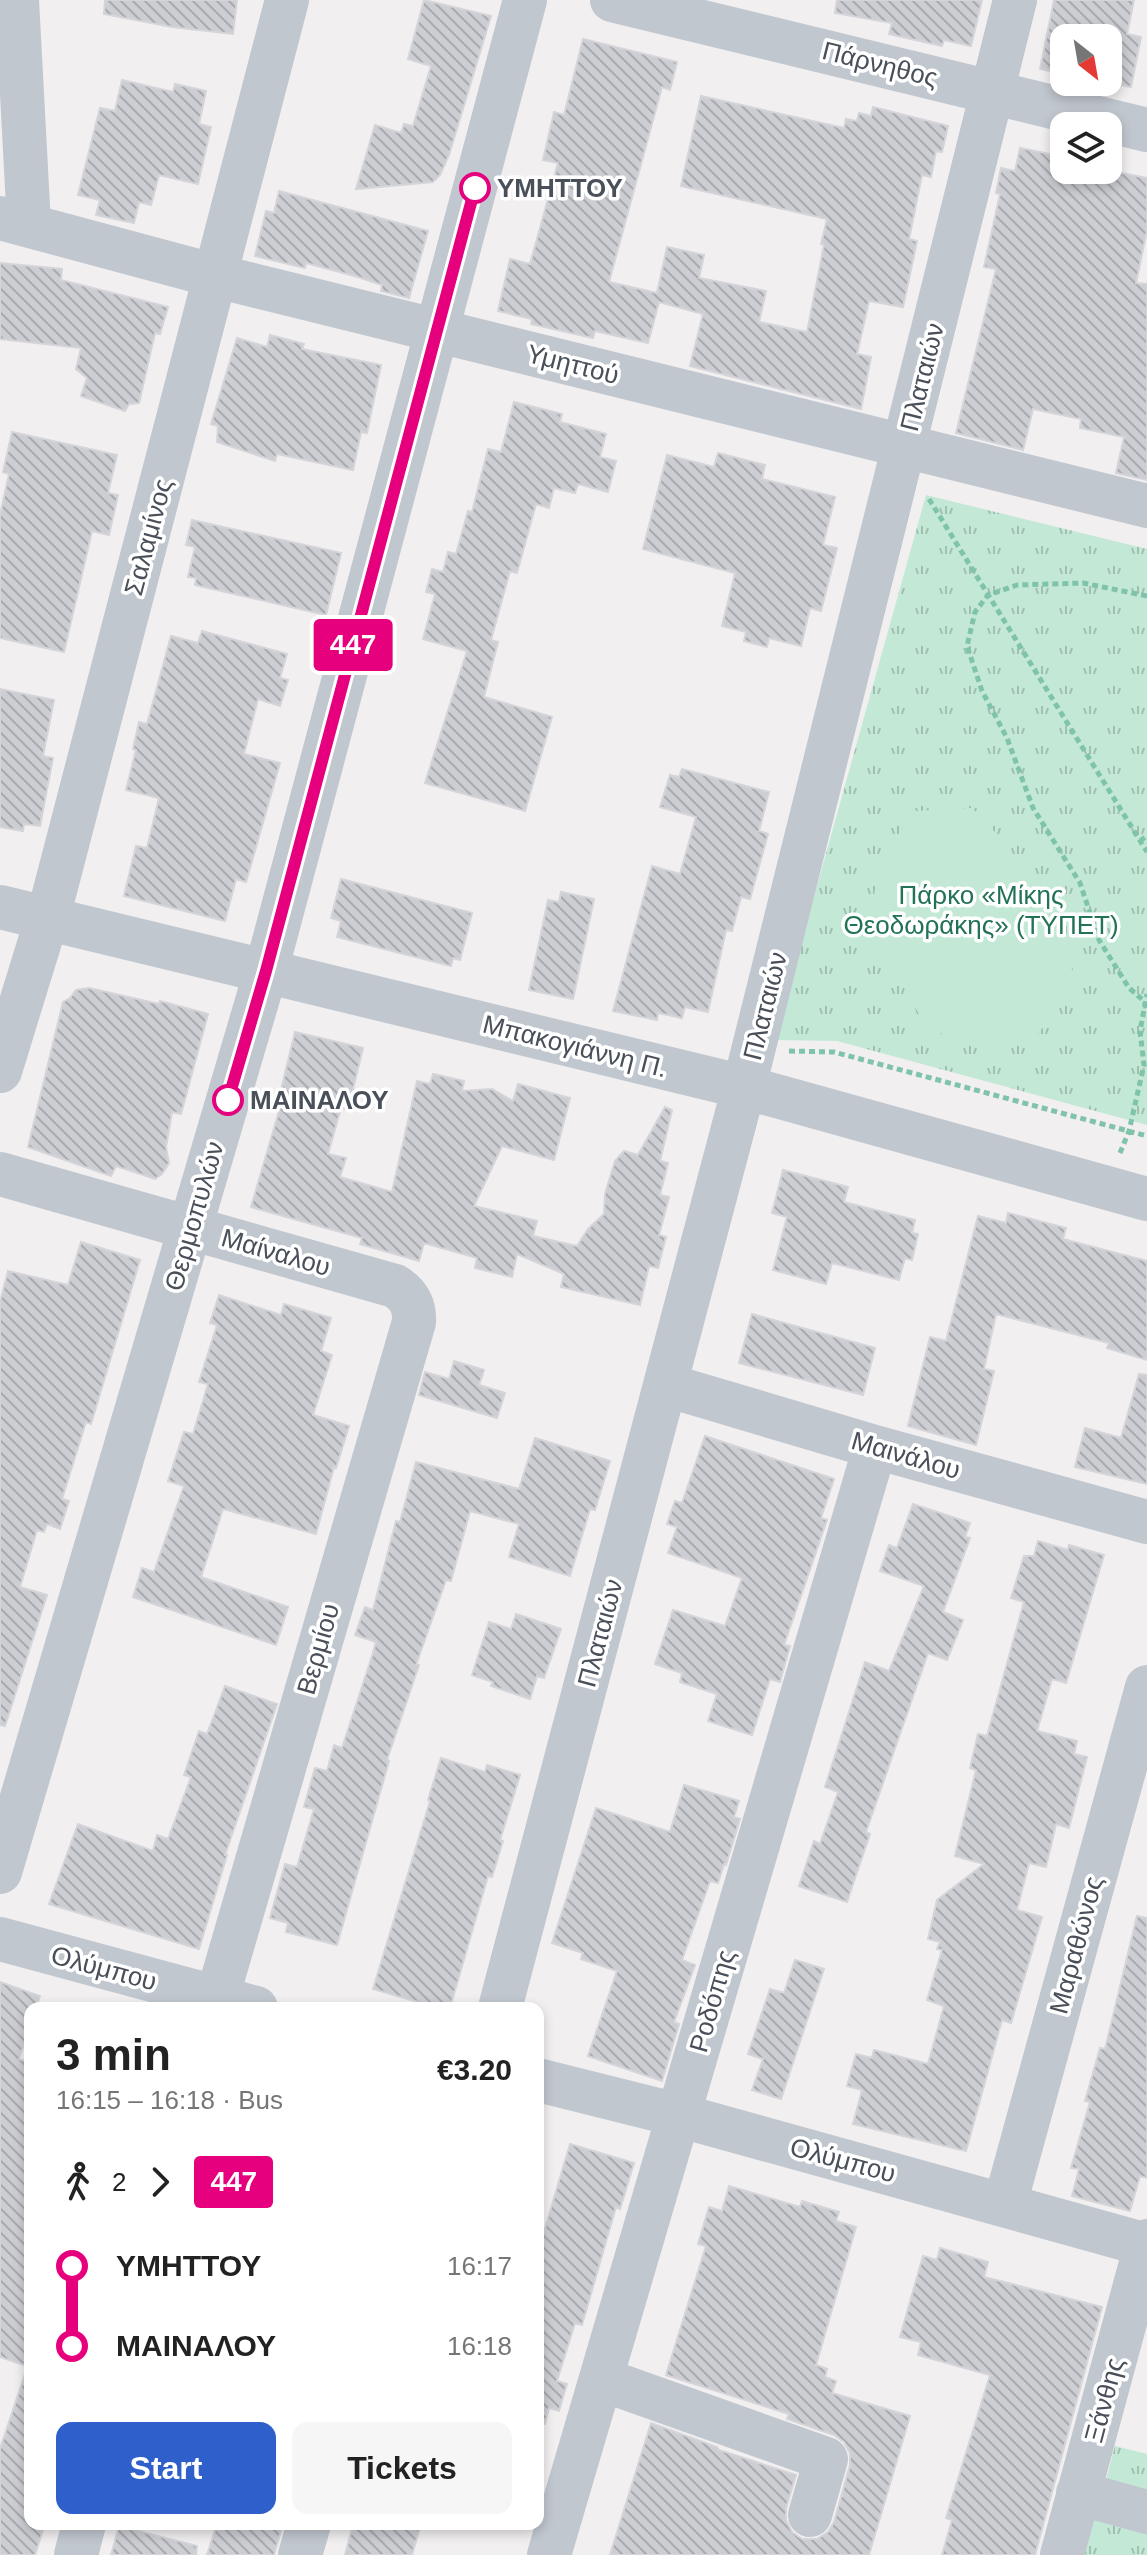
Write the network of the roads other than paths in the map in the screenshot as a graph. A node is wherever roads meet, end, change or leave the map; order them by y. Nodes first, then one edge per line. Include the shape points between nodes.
1 (17, 0) edge
2 (287, 0) edge
3 (525, 0) edge
4 (612, 0) edge
5 (1015, 0) edge
6 (992, 91) junction
7 (1147, 130) edge
8 (14, 221) edge
9 (216, 276) junction
10 (437, 330) junction
11 (905, 446) junction
12 (1147, 506) edge
13 (0, 907) edge
14 (47, 919) junction
15 (266, 971) junction
16 (0, 1071) edge
17 (744, 1087) junction
18 (0, 1174) edge
19 (1147, 1199) edge
20 (190, 1228) junction
21 (410, 1299) joint
22 (666, 1385) junction
23 (875, 1447) junction
24 (1147, 1522) edge
25 (1147, 1687) edge
26 (0, 1872) edge
27 (0, 1939) edge
28 (226, 2002) edge
29 (234, 2002) edge
30 (502, 2002) edge
31 (544, 2082) edge
32 (678, 2115) junction
33 (1005, 2204) junction
34 (1147, 2243) edge
35 (601, 2379) junction
36 (1078, 2493) junction
37 (1147, 2512) edge
38 (810, 2515) dead end
39 (82, 2530) edge
40 (307, 2530) edge
41 (76, 2555) edge
42 (300, 2555) edge
43 (549, 2555) edge
44 (1062, 2555) edge

1 - 8 street
2 - 9 street, Σαλαμίνος
3 - 10 street, Θερμοπυλών
4 - 6 street, Πάρνηθος
5 - 6 street, Πλαταιών
6 - 7 street, Πάρνηθος
6 - 11 street, Πλαταιών
8 - 9 street, Υμηττού
9 - 10 street, Υμηττού
9 - 14 street, Σαλαμίνος
10 - 11 street, Υμηττού
10 - 15 street, Θερμοπυλών
11 - 12 street, Υμηττού
11 - 17 street, Πλαταιών
13 - 14 street, Μπακογιάννη Π.
14 - 15 street, Μπακογιάννη Π.
14 - 16 street, Σαλαμίνος
15 - 17 street, Μπακογιάννη Π.
15 - 20 street, Θερμοπυλών
17 - 19 street, Μπακογιάννη Π.
17 - 22 street, Πλαταιών
18 - 20 street, Μαίναλου
20 - 21 street, Μαίναλου via 395,1286
20 - 26 street, Θερμοπυλών
21 - 29 street, Βερμίου via 414,1322
22 - 23 street, Μαινάλου
22 - 30 street, Πλαταιών
23 - 24 street, Μαινάλου
23 - 32 street, Ροδόπης
25 - 33 street, Μαραθώνος
27 - 28 street, Ολύμπου
31 - 32 street, Ολύμπου
32 - 33 street, Ολύμπου
32 - 35 street, Ροδόπης
33 - 34 street, Ολύμπου
34 - 36 street, Ξάνθης
35 - 38 street via 826,2459
35 - 43 street, Ροδόπης
36 - 37 street
36 - 44 street, Ξάνθης
39 - 41 street
40 - 42 street

